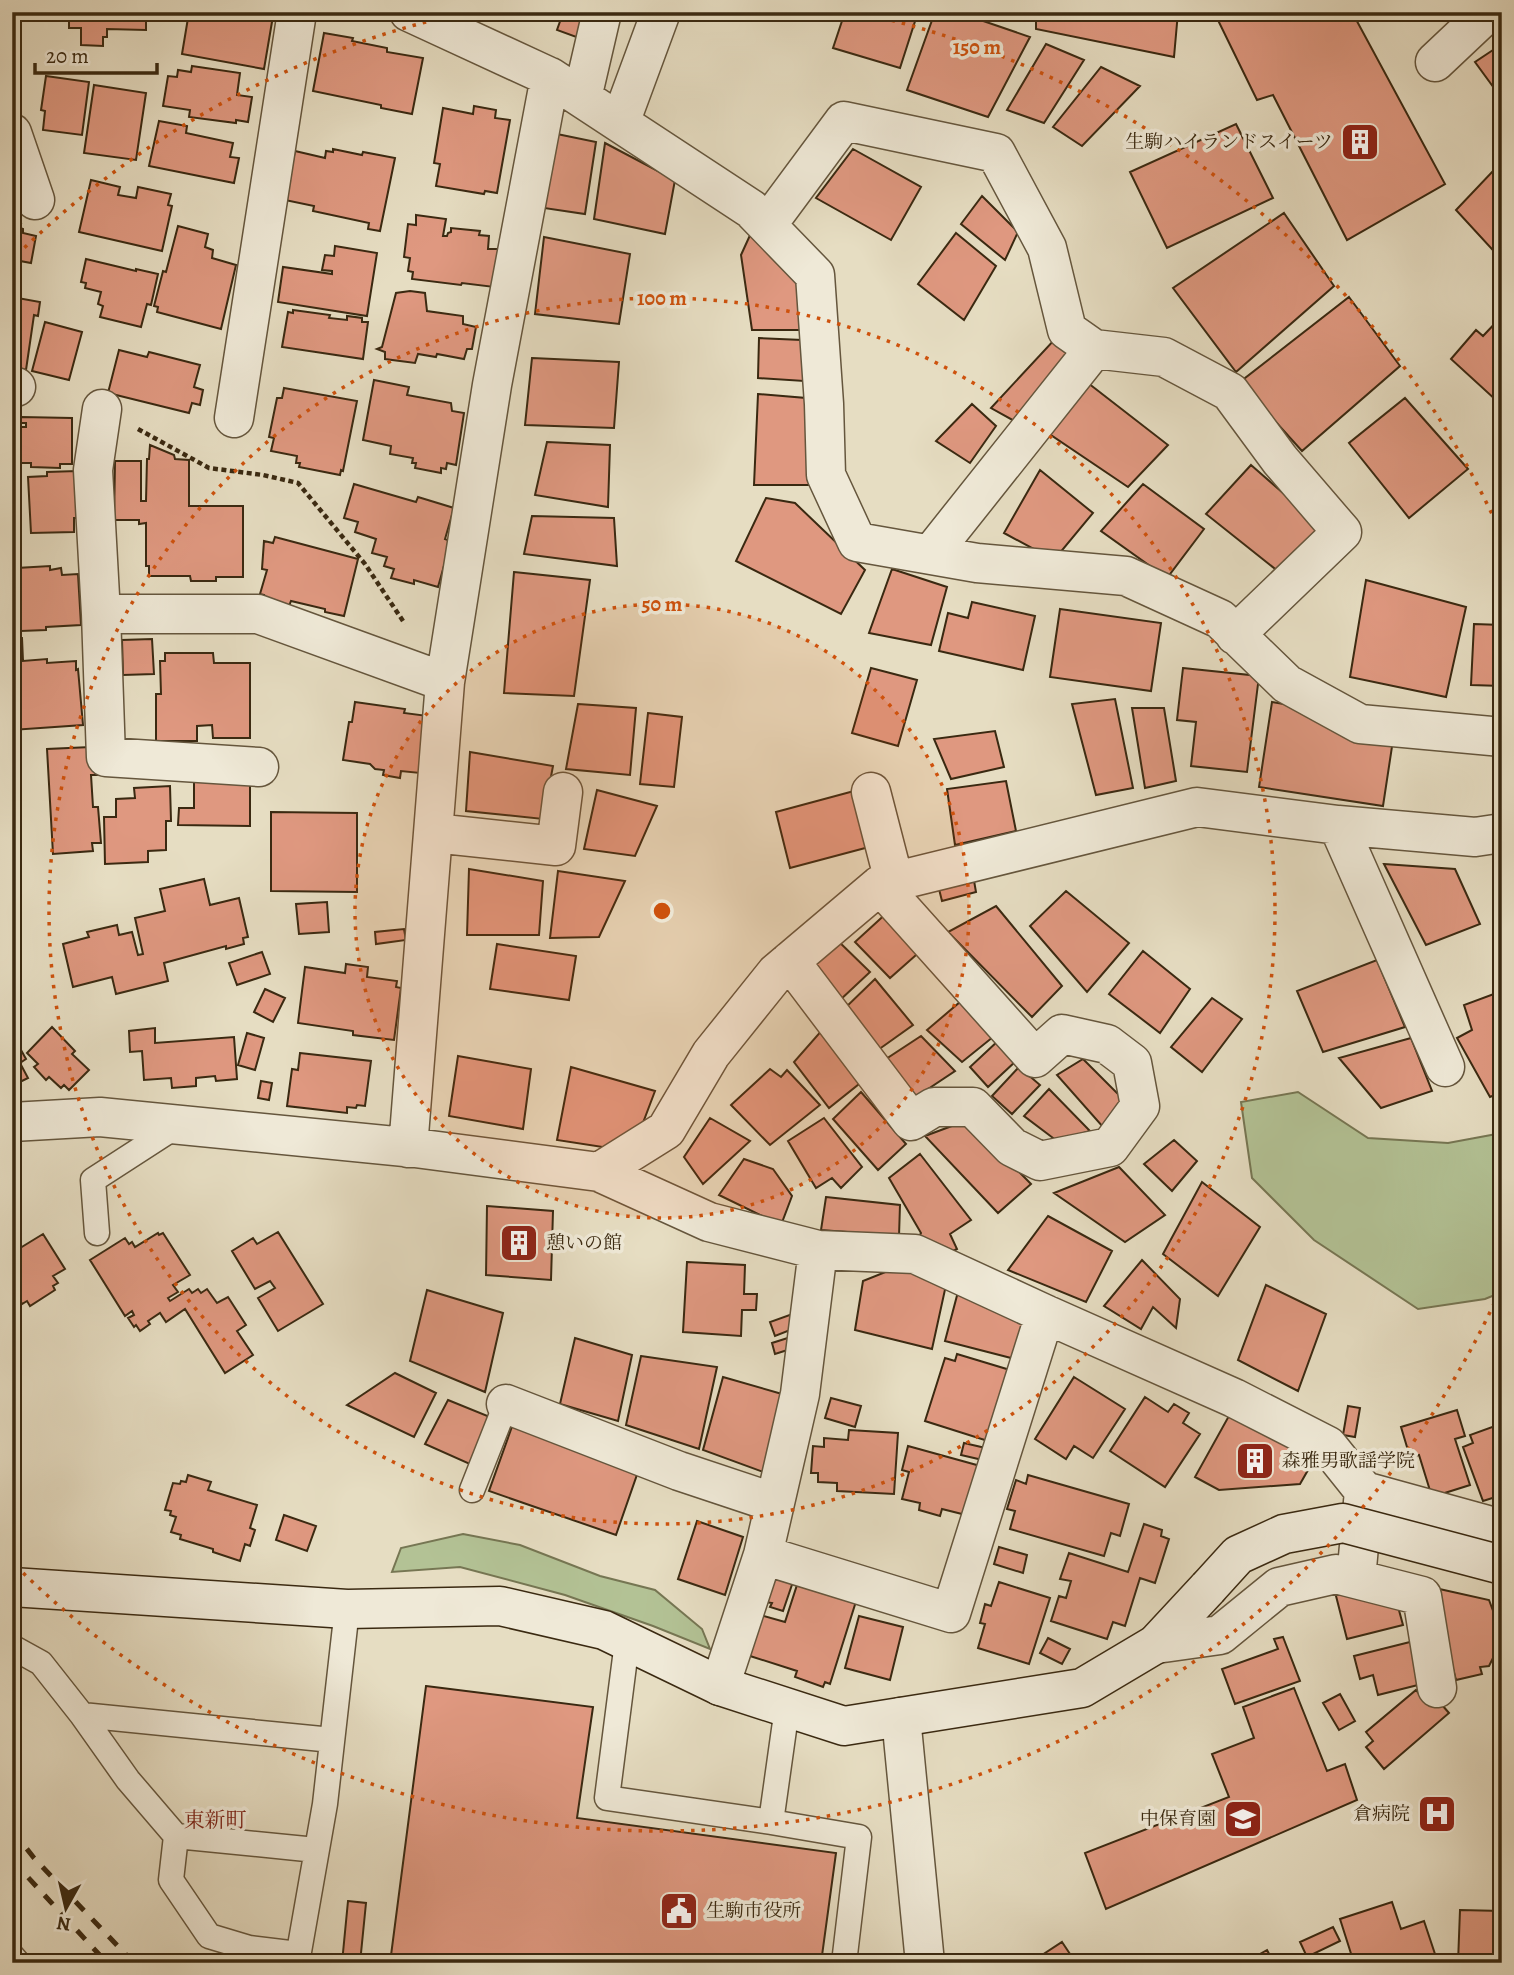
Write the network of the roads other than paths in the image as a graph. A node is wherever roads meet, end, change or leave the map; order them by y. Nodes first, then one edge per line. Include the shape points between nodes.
1 (297, 12) edge
2 (409, 12) edge
3 (602, 12) edge
4 (661, 12) edge
5 (1488, 12) edge
6 (1435, 62) dead end
7 (550, 77) junction
8 (582, 98) junction
9 (620, 123) junction
10 (12, 133) edge
11 (36, 200) dead end
12 (767, 225) junction
13 (1094, 349) junction
14 (102, 409) road end
15 (233, 418) dead end
16 (932, 554) junction
17 (101, 614) junction
18 (1235, 635) junction
19 (445, 682) junction
20 (1502, 737) edge
21 (259, 767) dead end
22 (563, 792) dead end
23 (871, 792) dead end
24 (1338, 825) junction
25 (435, 832) junction
26 (1502, 833) edge
27 (887, 883) junction
28 (790, 961) junction
29 (1445, 1067) dead end
30 (12, 1122) edge
31 (178, 1125) junction
32 (408, 1148) junction
33 (599, 1172) junction
34 (97, 1233) dead end
35 (818, 1250) junction
36 (1045, 1314) junction
37 (506, 1404) joint
38 (472, 1490) dead end
39 (1364, 1491) junction
40 (775, 1503) junction
41 (1496, 1525) edge
42 (763, 1555) junction
43 (1502, 1565) edge
44 (1356, 1579) junction
45 (12, 1587) edge
46 (347, 1609) junction
47 (627, 1642) junction
48 (1156, 1644) junction
49 (12, 1647) edge
50 (720, 1686) junction
51 (1437, 1688) dead end
52 (788, 1708) junction
53 (82, 1715) junction
54 (901, 1717) junction
55 (332, 1740) junction
56 (772, 1822) junction
57 (176, 1836) junction
58 (316, 1850) junction
59 (12, 1956) edge
60 (298, 1959) edge
61 (18, 1963) edge
62 (844, 1963) edge
63 (925, 1963) edge

1 - 15 street
2 - 7 street
3 - 8 street
4 - 9 street
5 - 6 street
7 - 8 street
7 - 19 street via 492,385
8 - 9 street
9 - 12 street via 751,209
10 - 11 street
12 - 13 street via 844,121 996,153 1047,248 1067,330
12 - 16 street via 815,275 826,475 857,542
13 - 16 street
13 - 18 street via 1164,357 1230,392 1342,532
14 - 17 street via 93,470
16 - 18 street via 977,563 1126,576 1220,620
17 - 19 street via 258,614
17 - 21 street via 106,757
18 - 20 street via 1287,684 1360,724
19 - 25 street
22 - 25 street via 556,846
23 - 27 street
24 - 26 street via 1475,837
24 - 27 street via 1197,807
24 - 29 street
25 - 32 street
27 - 28 street
27 - 28 street via 1035,1058 1062,1034 1107,1045 1132,1063 1140,1105 1110,1147 1040,1161 1012,1147 973,1107 934,1107 911,1121
28 - 33 street via 711,1054 666,1130
30 - 31 street via 100,1117
31 - 32 street
31 - 34 lane via 93,1180
32 - 33 street
33 - 35 street via 709,1222
35 - 36 street via 915,1254
35 - 40 street via 800,1394
36 - 39 street via 1234,1398 1328,1446
36 - 42 street via 951,1613
37 - 38 lane
37 - 40 street
39 - 41 street
39 - 44 street
40 - 42 street
42 - 50 street
43 - 48 street, bridge via 1343,1523 1284,1534 1238,1555
44 - 48 street via 1336,1574 1279,1587 1220,1635
44 - 51 street via 1422,1596
45 - 46 street
46 - 47 street via 500,1606 604,1630
46 - 55 lane
47 - 50 street
47 - 56 lane via 607,1798
48 - 54 street via 1082,1688
49 - 53 lane via 41,1663
50 - 52 street
52 - 54 street via 845,1726
52 - 56 lane
53 - 55 lane
53 - 57 lane via 128,1780
54 - 63 street
55 - 58 lane
56 - 62 lane via 859,1837
57 - 58 lane
57 - 60 lane via 171,1880 209,1936
58 - 60 lane
59 - 61 lane

